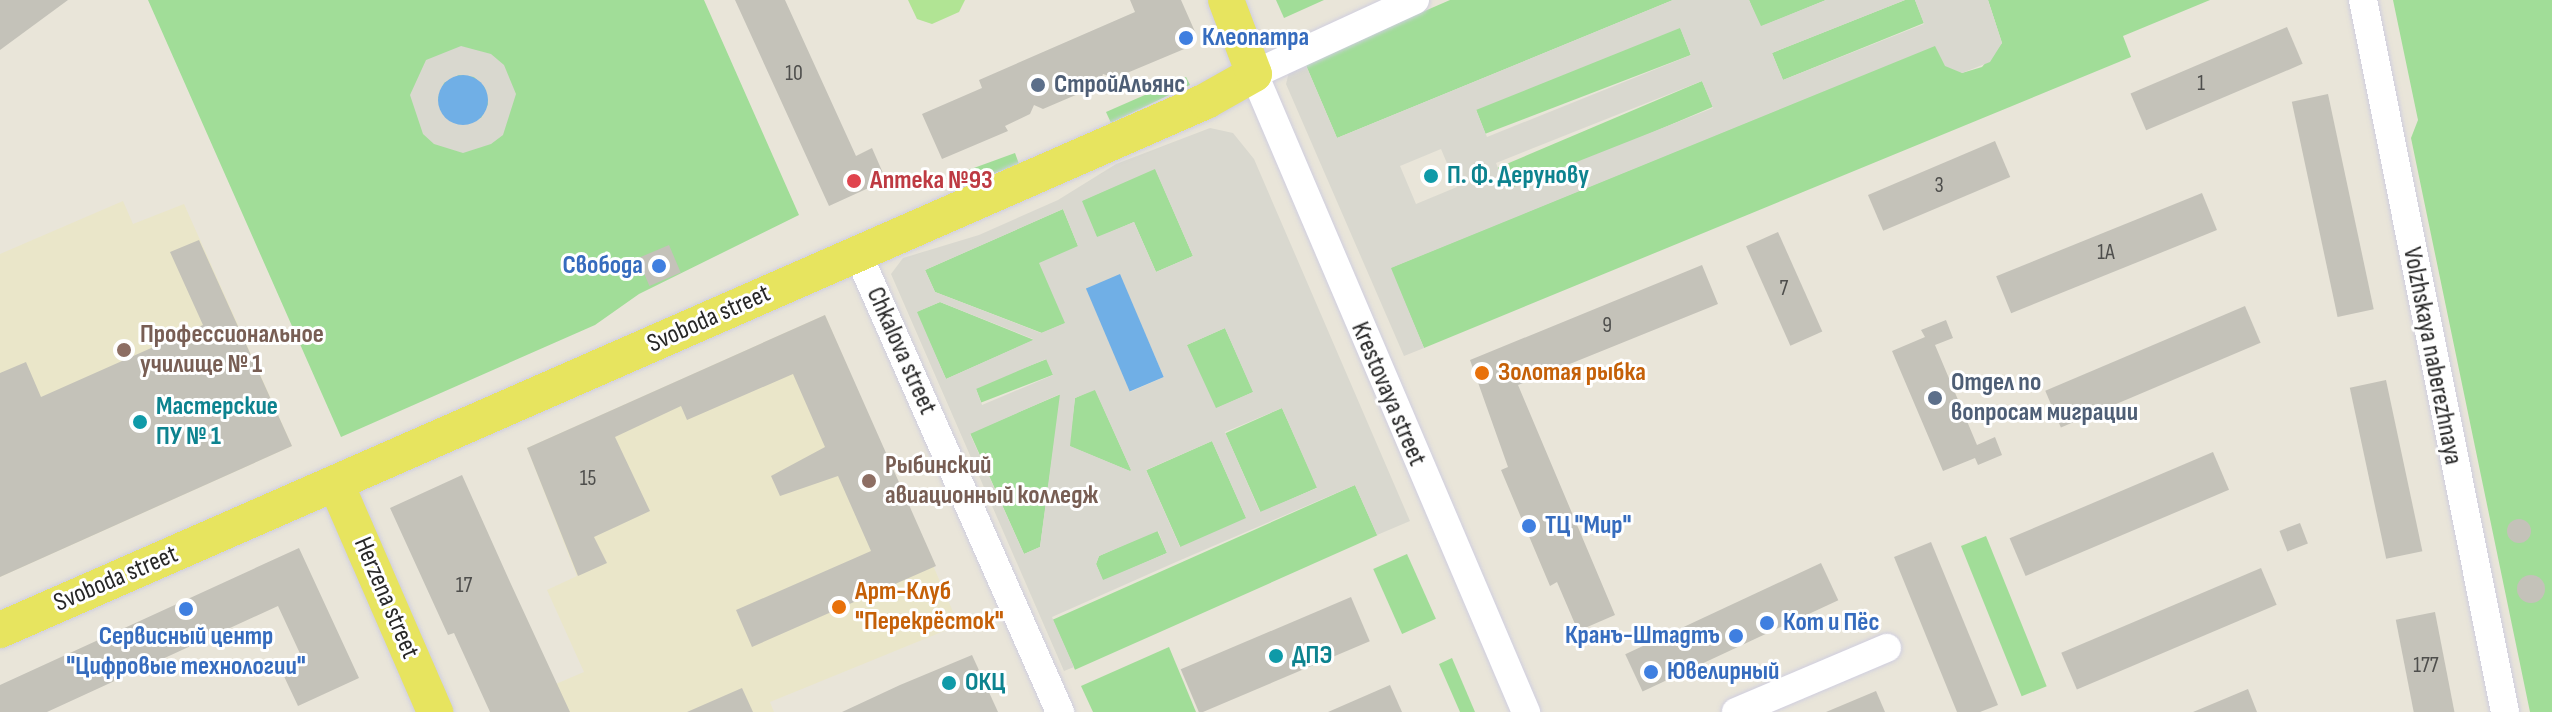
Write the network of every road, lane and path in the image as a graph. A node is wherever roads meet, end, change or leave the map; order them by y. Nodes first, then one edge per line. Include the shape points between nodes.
1 (1226, 0) edge
2 (1415, 0) edge
3 (2363, 0) edge
4 (1254, 74) junction
5 (858, 254) junction
6 (336, 484) junction
7 (0, 630) edge
8 (1887, 648) dead end
9 (435, 712) edge
10 (1060, 712) edge
11 (1526, 712) edge
12 (1736, 712) edge
13 (2505, 712) edge

1 - 4 main road
2 - 4 street, Svoboda street
3 - 13 street, Volzhskaya naberezhnaya
4 - 5 main road, Svoboda street via 1206,101
4 - 11 street, Krestovaya street
5 - 6 main road, Svoboda street
5 - 10 street, Chkalova street
6 - 7 main road, Svoboda street
6 - 9 main road, Herzena street
8 - 12 street

